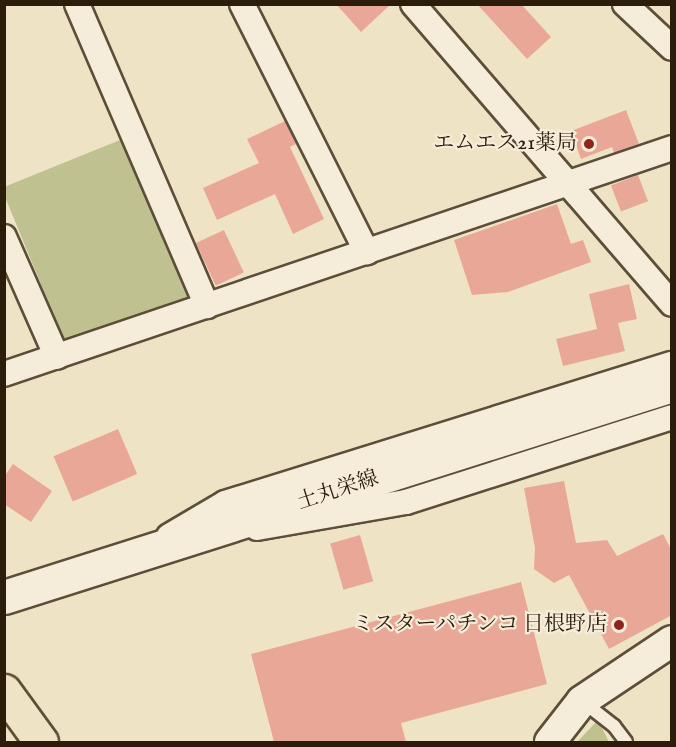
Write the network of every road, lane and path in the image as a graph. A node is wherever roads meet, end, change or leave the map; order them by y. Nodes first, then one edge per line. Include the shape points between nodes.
1 (77, 4) edge
2 (242, 4) edge
3 (412, 4) edge
4 (624, 4) edge
5 (672, 48) edge
6 (672, 148) edge
7 (567, 184) junction
8 (4, 237) edge
9 (367, 252) junction
10 (672, 304) edge
11 (207, 306) junction
12 (57, 357) junction
13 (672, 364) edge
14 (4, 374) edge
15 (663, 387) edge
16 (672, 417) edge
17 (196, 536) junction
18 (145, 552) junction
19 (4, 597) edge
20 (672, 641) edge
21 (4, 691) edge
22 (582, 701) junction
23 (41, 742) edge
24 (550, 742) edge
25 (626, 742) edge

1 - 11 street
2 - 9 street
3 - 7 street
4 - 5 street
6 - 7 street
7 - 9 street
7 - 10 street
8 - 12 street
9 - 11 street
11 - 12 street
12 - 14 street
13 - 18 street via 225,503
15 - 17 main road, 土丸栄線
16 - 17 street via 406,502 312,521
17 - 18 main road, 土丸栄線
18 - 19 main road, 土丸栄線
20 - 22 street
21 - 23 main road
22 - 24 street
22 - 25 lane via 614,726

